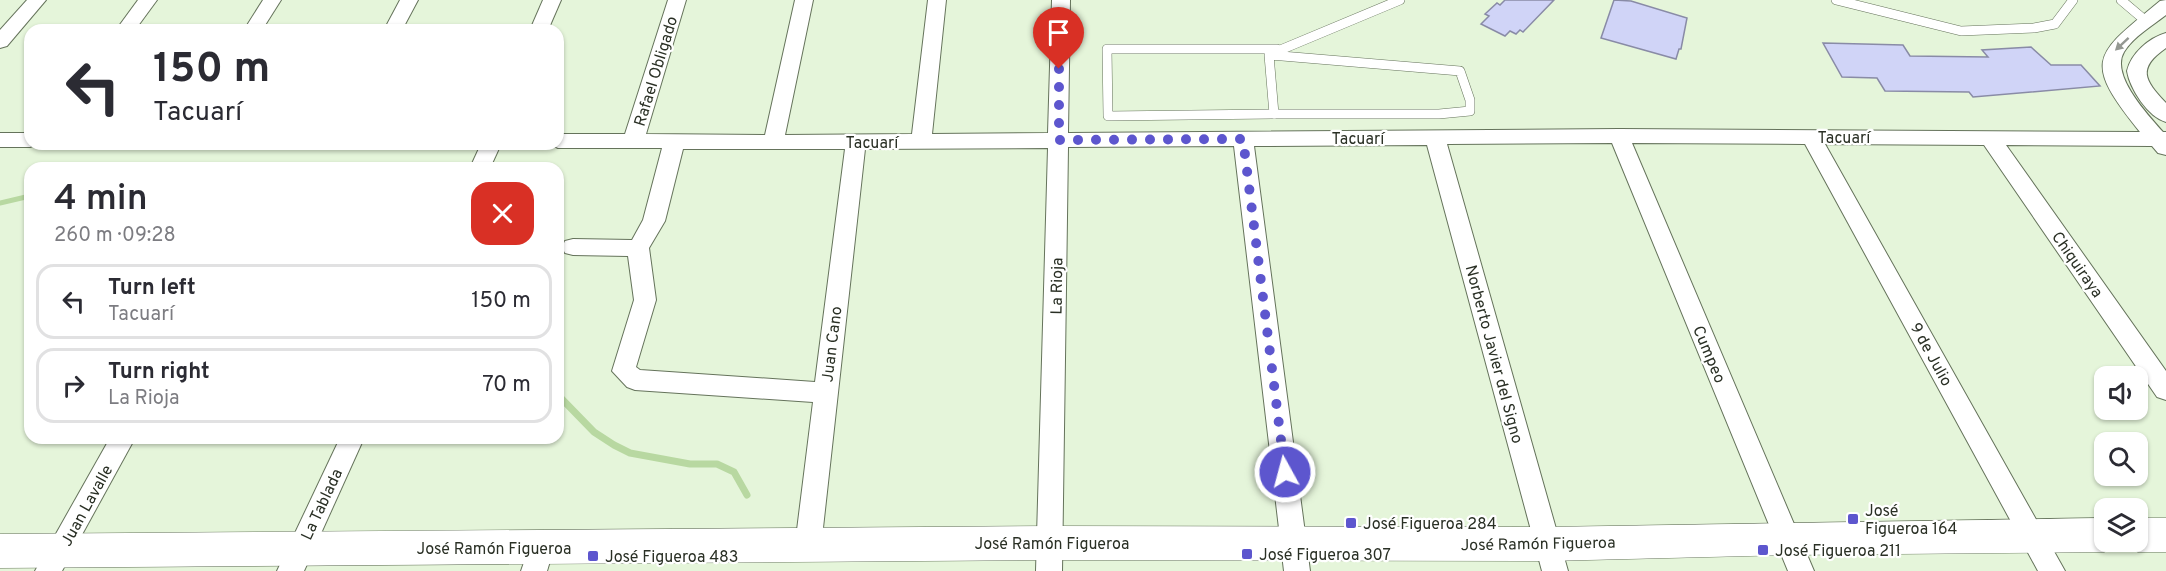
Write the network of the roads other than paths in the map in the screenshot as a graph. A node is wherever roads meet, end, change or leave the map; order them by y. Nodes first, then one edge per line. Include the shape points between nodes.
1 (37, 0) edge
2 (148, 0) edge
3 (272, 0) edge
4 (409, 0) edge
5 (552, 0) edge
6 (677, 0) edge
7 (804, 0) edge
8 (937, 0) edge
9 (1061, 0) edge
10 (1400, 0) edge
11 (1836, 0) edge
12 (2073, 0) edge
13 (2121, 0) edge
14 (2166, 5) edge
15 (2146, 22) junction
16 (130, 24) edge
17 (257, 24) edge
18 (396, 24) edge
19 (542, 24) edge
20 (2166, 39) edge
21 (0, 42) edge
22 (1282, 50) junction
23 (1269, 55) junction
24 (1274, 114) junction
25 (2166, 115) edge
26 (1619, 136) junction
27 (1435, 137) junction
28 (1811, 137) junction
29 (1990, 138) junction
30 (1243, 139) junction
31 (24, 140) edge
32 (1059, 140) junction
33 (0, 141) edge
34 (564, 141) edge
35 (774, 141) junction
36 (921, 141) junction
37 (633, 142) junction
38 (856, 142) junction
39 (2163, 142) edge
40 (674, 143) junction
41 (573, 247) dead end
42 (638, 248) junction
43 (2166, 390) edge
44 (825, 393) junction
45 (120, 444) edge
46 (349, 444) edge
47 (2094, 535) edge
48 (2148, 535) edge
49 (2166, 535) edge
50 (2032, 536) junction
51 (1787, 538) junction
52 (808, 546) junction
53 (0, 551) edge
54 (1050, 557) edge
55 (1296, 557) edge
56 (1551, 557) edge
57 (295, 560) edge
58 (538, 560) edge
59 (54, 561) edge
60 (1801, 571) edge
61 (2052, 571) edge

1 - 21 street
2 - 16 street
3 - 17 street
4 - 18 street
5 - 19 street
6 - 37 street, Rafael Obligado
7 - 35 street
8 - 36 street
9 - 32 street, La Rioja
10 - 22 lane
11 - 12 lane via 1961,31 2055,24
13 - 15 lane
14 - 15 street
15 -> 39 street via 2116,48 2110,68 2118,86
20 - 25 street via 2141,59 2137,70 2141,85
22 - 23 lane
22 - 24 lane via 1107,49 1108,116
23 - 24 lane
23 - 24 lane via 1460,71 1470,100 1470,111 1439,114
26 - 27 street, Tacuarí
26 - 28 street, Tacuarí
26 - 51 street, Cumpeo
27 - 30 street, Tacuarí
27 - 56 street, Norberto Javier del Signo
28 - 29 street, Tacuarí
28 - 50 street, 9 de Julio
29 - 39 street, Tacuarí
29 - 43 street, Chiquiraya
30 - 32 street, Tacuarí
30 - 55 street
31 - 33 street
32 - 36 street, Tacuarí
32 - 54 street, La Rioja
34 - 37 street, Tacuarí
35 - 38 street, Tacuarí
35 - 40 street, Tacuarí
36 - 38 street, Tacuarí
37 - 40 street, Tacuarí
38 - 44 street, Juan Cano
40 - 42 street via 654,220
41 - 42 street
42 - 44 street via 645,300 625,361 628,376 635,380
44 - 52 street, Juan Cano
45 - 59 street, Juan Lavalle
46 - 57 street, La Tablada
47 - 50 main road, José Ramón Figueroa
48 - 49 main road
50 - 51 main road, José Ramón Figueroa
50 - 61 street, 9 de Julio
51 - 56 main road, José Ramón Figueroa
51 - 60 street, Cumpeo
52 - 54 main road, José Ramón Figueroa
52 - 58 main road, José Ramón Figueroa
53 - 59 main road, José Ramón Figueroa
54 - 55 main road, José Ramón Figueroa
55 - 56 main road, José Ramón Figueroa
57 - 58 main road, José Ramón Figueroa
57 - 59 main road, José Ramón Figueroa

